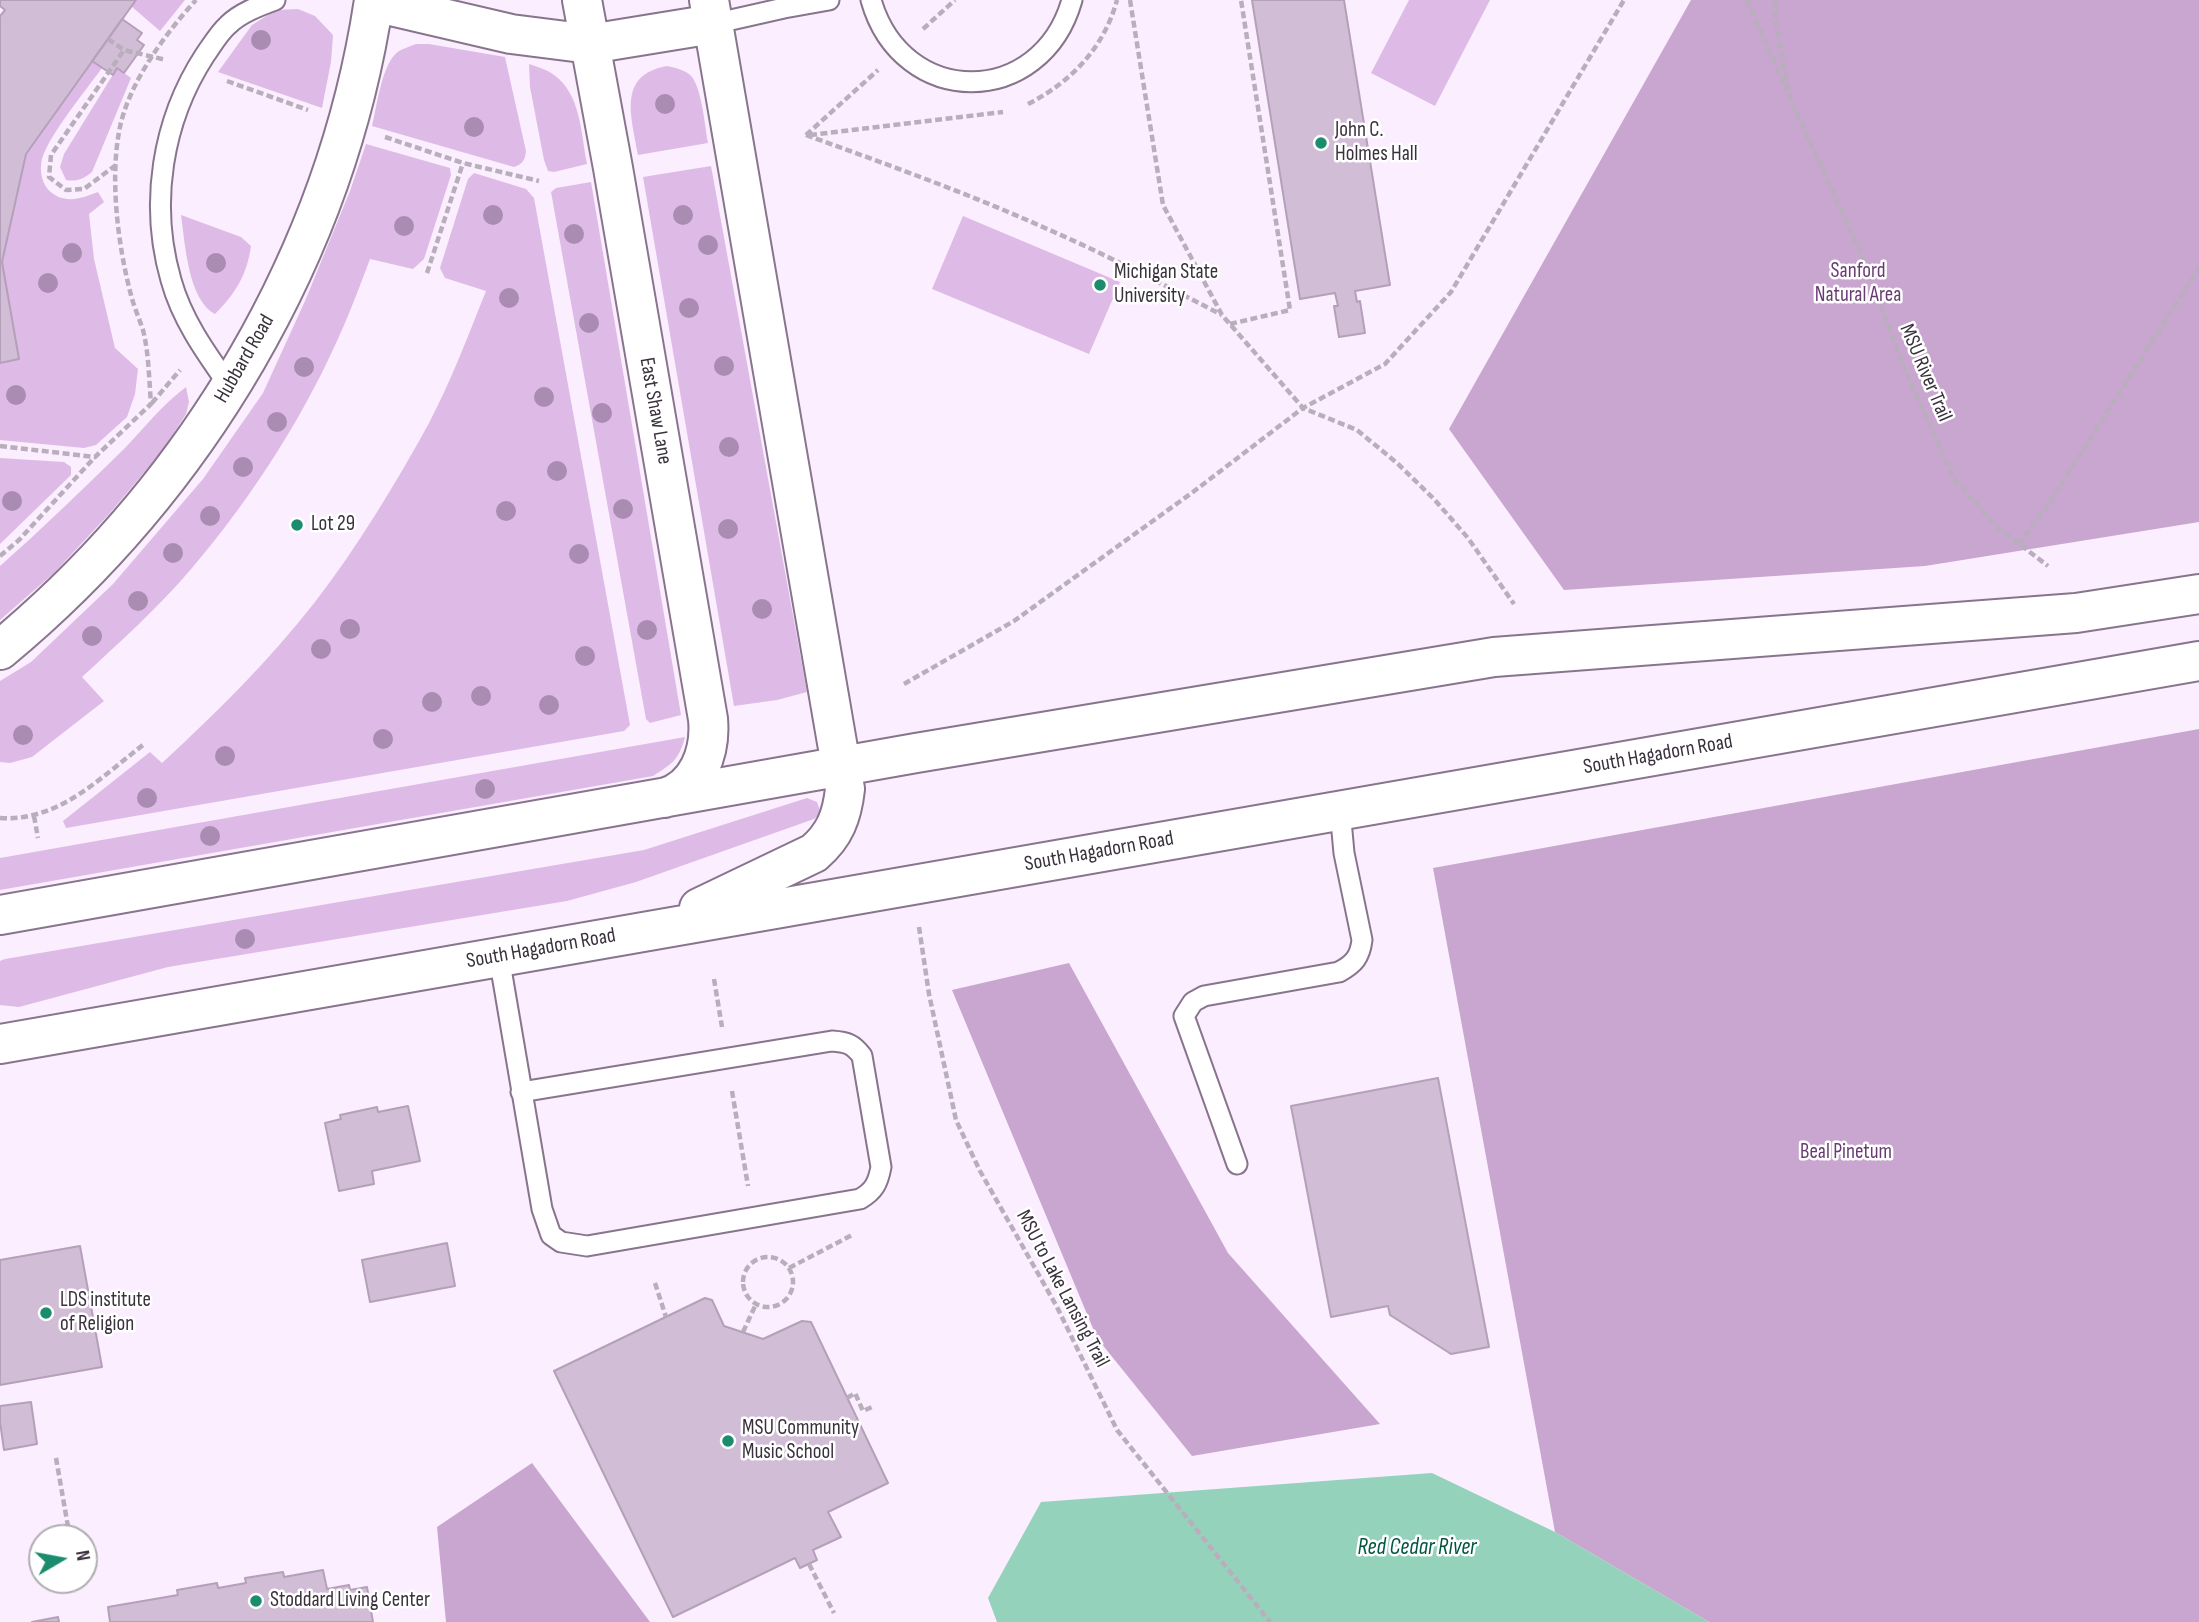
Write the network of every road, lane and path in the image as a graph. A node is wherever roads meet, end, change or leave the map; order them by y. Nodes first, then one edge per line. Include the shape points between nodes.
1 (196, 0) edge
2 (275, 0) edge
3 (582, 0) edge
4 (829, 0) edge
5 (872, 0) edge
6 (1072, 0) edge
7 (1130, 0) edge
8 (1241, 0) edge
9 (1624, 0) edge
10 (1747, 0) edge
11 (1775, 0) edge
12 (370, 1) edge
13 (711, 12) edge
14 (108, 38) dead end
15 (590, 44) junction
16 (124, 50) junction
17 (152, 55) junction
18 (1790, 98) junction
19 (806, 135) dead end
20 (463, 163) dead end
21 (116, 165) junction
22 (2199, 268) edge
23 (427, 273) dead end
24 (1222, 315) junction
25 (1230, 324) junction
26 (200, 344) junction
27 (230, 387) junction
28 (152, 404) junction
29 (1303, 408) junction
30 (0, 446) edge
31 (95, 457) junction
32 (2018, 544) junction
33 (0, 556) edge
34 (2048, 566) dead end
35 (2199, 594) edge
36 (1514, 604) dead end
37 (0, 650) edge
38 (2199, 660) edge
39 (904, 684) dead end
40 (143, 745) dead end
41 (841, 767) junction
42 (658, 799) junction
43 (1340, 810) junction
44 (34, 816) junction
45 (0, 818) edge
46 (38, 838) dead end
47 (0, 915) edge
48 (919, 927) dead end
49 (650, 930) junction
50 (499, 957) junction
51 (714, 979) dead end
52 (7, 1040) edge
53 (727, 1058) junction
54 (521, 1092) junction
55 (1237, 1164) dead end
56 (753, 1218) junction
57 (860, 1231) dead end
58 (760, 1259) junction
59 (789, 1268) junction
60 (656, 1283) dead end
61 (756, 1304) junction
62 (666, 1317) dead end
63 (743, 1332) dead end
64 (847, 1398) dead end
65 (872, 1406) dead end
66 (56, 1458) dead end
67 (68, 1524) edge
68 (809, 1564) dead end
69 (834, 1613) dead end
70 (1270, 1622) edge

1 - 17 path
2 - 26 lane via 228,24 186,88 171,125 160,204 163,243 171,281
3 - 15 street, East Shaw Lane
4 - 13 lane
5 - 6 lane via 885,34 899,51 940,77 964,82 988,81 1033,62 1051,45
7 - 24 path via 1163,205
8 - 25 path via 1290,310
9 - 29 path via 1451,292 1385,364
10 - 18 path
11 - 18 path, MSU River Trail
12 - 15 street via 511,34
12 - 27 street, Hubbard Road via 362,66 323,200 295,267
13 - 15 street
13 - 41 street
14 - 16 path
15 - 42 street, East Shaw Lane via 710,737 701,768 689,783 676,794
16 - 17 path
16 - 21 path via 51,155 49,177 66,190 84,188
17 - 21 path via 119,130
18 - 32 path, MSU River Trail via 1860,251 1905,370 1954,480
19 - 24 path via 1045,228
20 - 23 path
21 - 28 path via 120,243 143,332
22 - 32 path via 2044,511
24 - 25 path
25 - 29 path
26 - 27 lane
26 - 28 path
27 - 37 street, Hubbard Road via 197,439 111,543 56,602
28 - 31 path
29 - 36 path via 1357,430 1397,463 1468,538
29 - 39 path via 1014,621
30 - 31 path
31 - 33 path
32 - 34 path, MSU River Trail
35 - 41 street via 2076,613 1494,657
38 - 43 street, South Hagadorn Road
40 - 44 path via 75,798
41 - 42 street
41 - 49 street via 843,809 831,835 814,853
42 - 47 street
43 - 49 street, South Hagadorn Road
43 - 55 lane via 1362,940 1356,960 1339,972 1204,996 1193,1002 1184,1016
44 - 45 path
44 - 46 path
48 - 70 path, MSU to Lake Lansing Trail via 956,1120 980,1171 1057,1307 1117,1430
49 - 50 street, South Hagadorn Road
50 - 52 street, South Hagadorn Road
50 - 54 lane
51 - 53 path
53 - 54 lane
53 - 56 path
53 - 56 lane via 832,1041 854,1045 862,1056 881,1167 872,1192 860,1199
54 - 56 lane via 542,1209 551,1235 561,1242 587,1246
56 - 58 path
57 - 59 path
58 - 59 path via 776,1259
58 - 61 path via 748,1269 744,1284
59 - 61 path via 793,1284 787,1299 772,1307
60 - 62 path
61 - 63 path
64 - 65 path via 855,1393 863,1411
66 - 67 path
68 - 69 path

